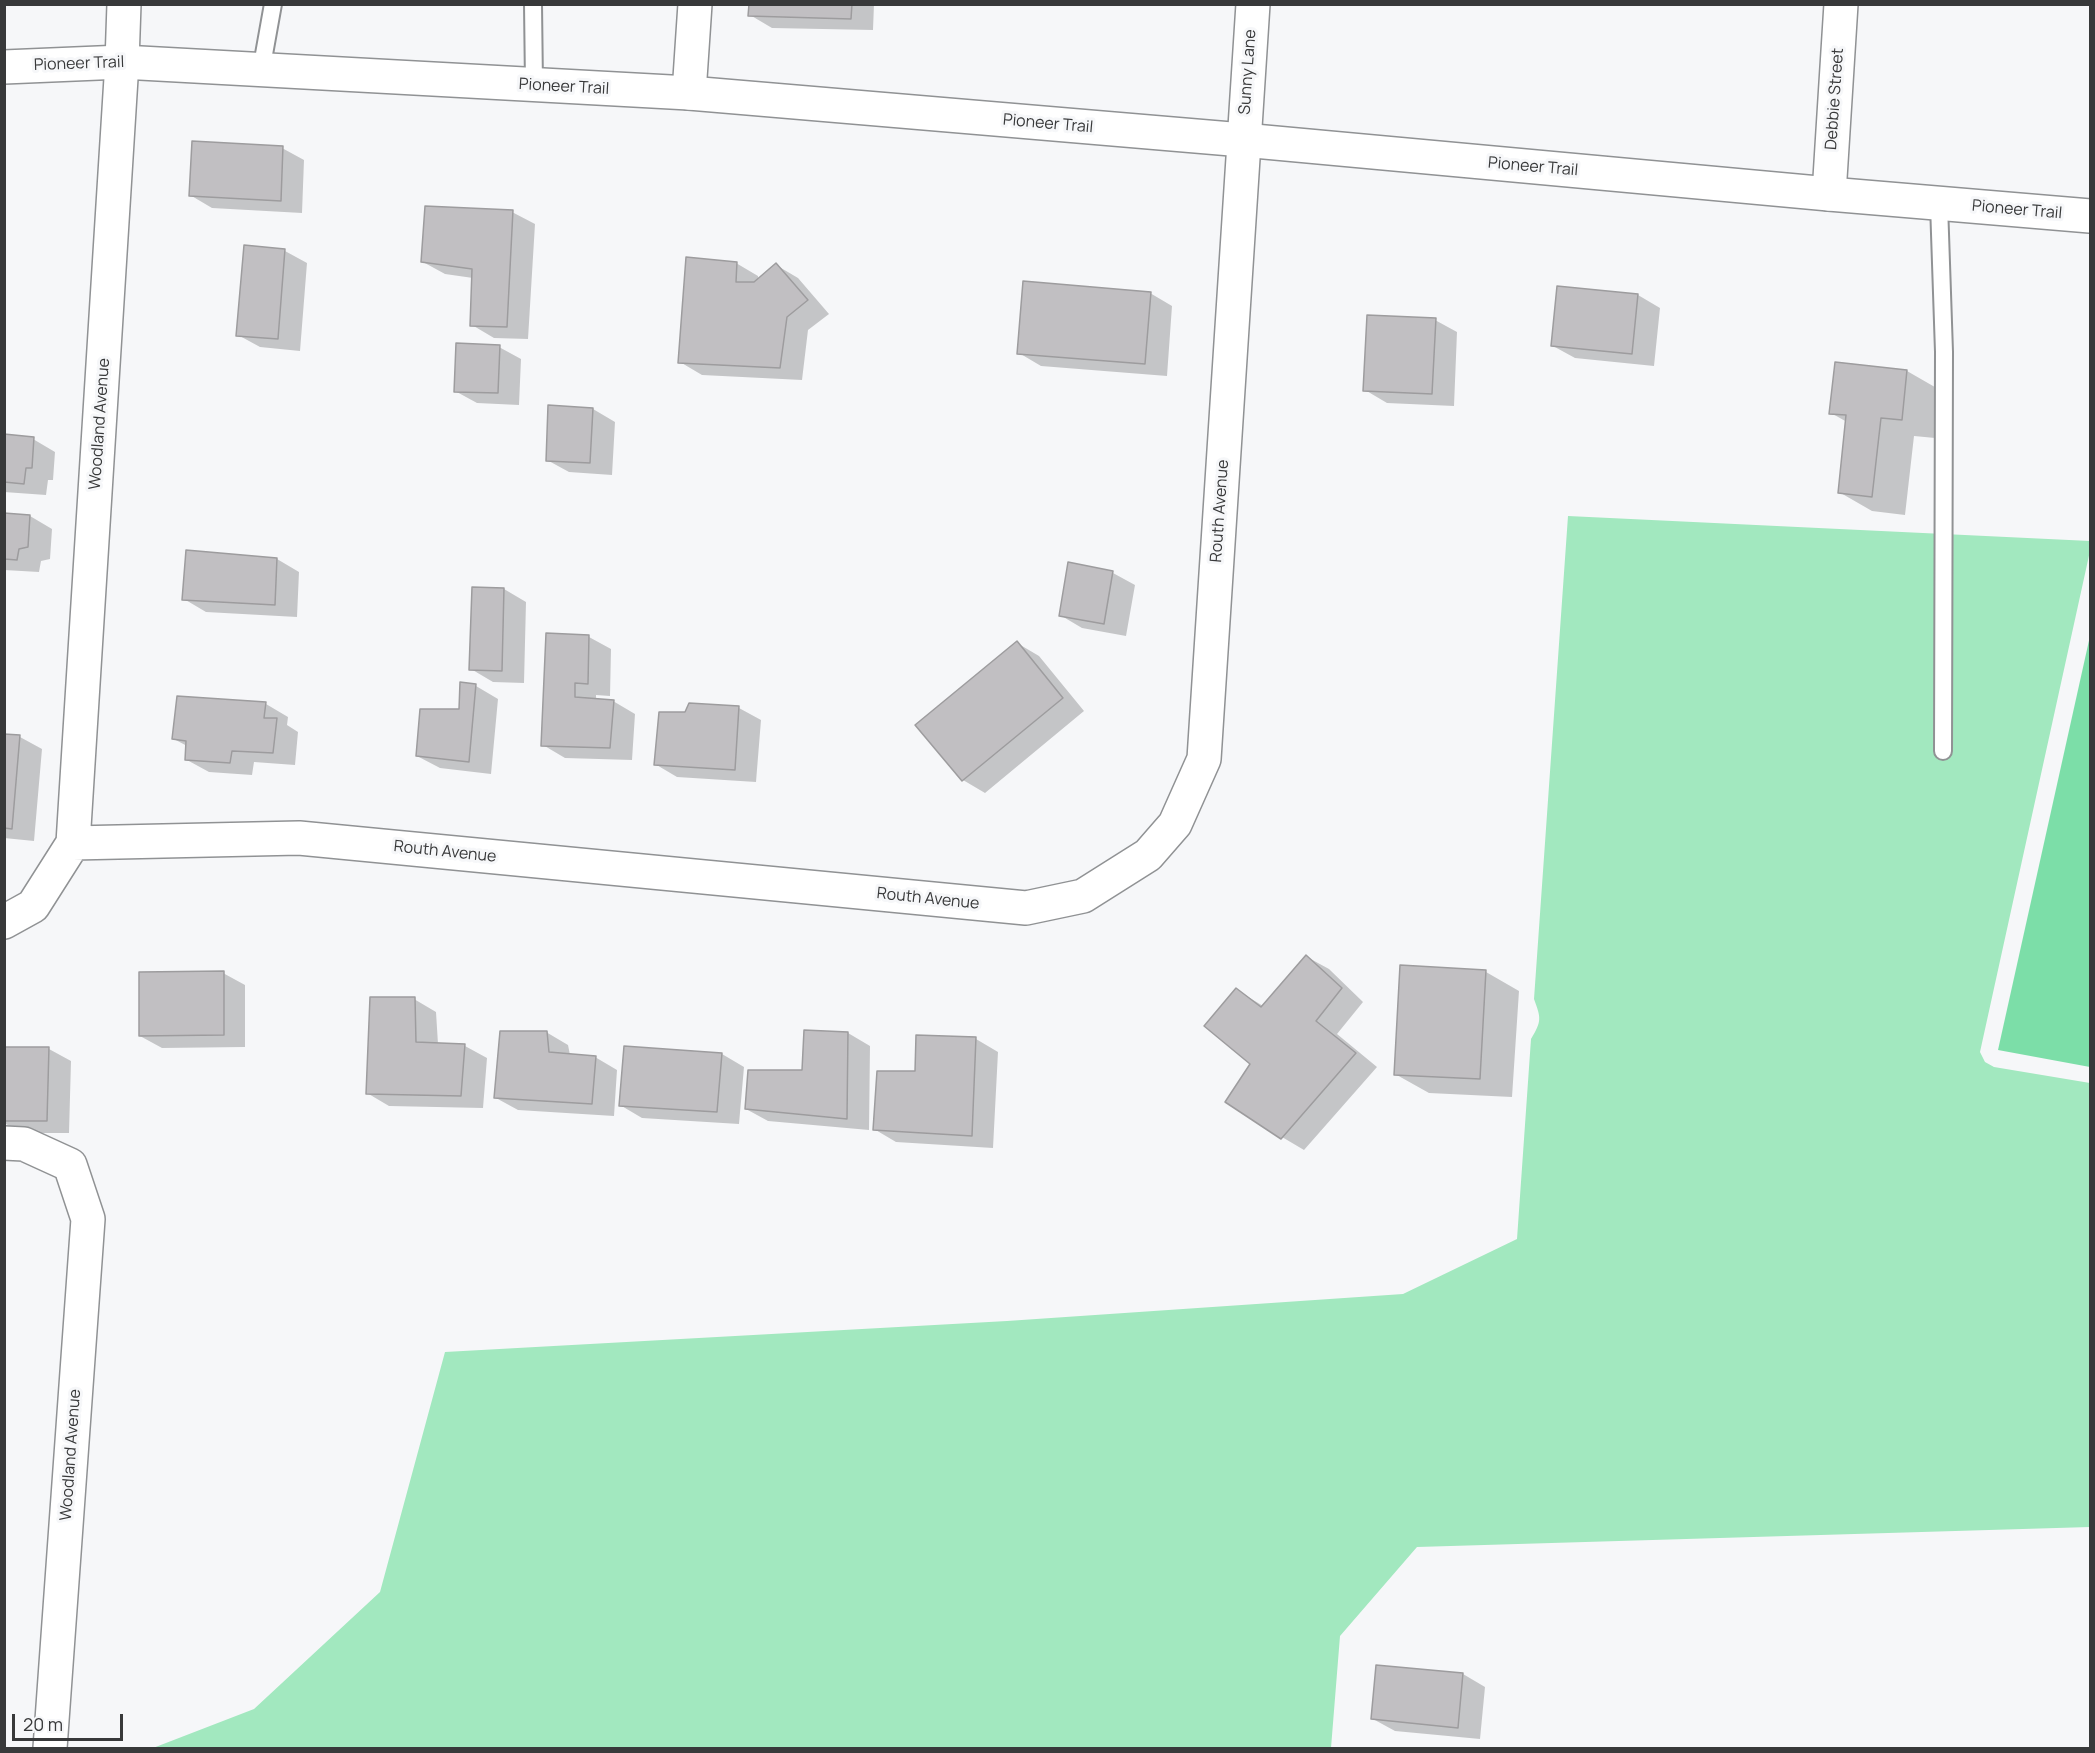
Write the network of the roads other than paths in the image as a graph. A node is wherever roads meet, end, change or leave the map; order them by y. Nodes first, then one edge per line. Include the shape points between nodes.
1 (124, 4) edge
2 (273, 4) edge
3 (533, 4) edge
4 (695, 4) edge
5 (1253, 4) edge
6 (1841, 4) edge
7 (123, 62) junction
8 (4, 67) edge
9 (261, 70) junction
10 (534, 85) junction
11 (689, 93) junction
12 (1243, 140) junction
13 (1829, 194) junction
14 (1939, 204) junction
15 (2091, 216) edge
16 (1943, 750) dead end
17 (74, 843) junction
18 (4, 922) edge
19 (4, 1143) edge
20 (50, 1749) edge

1 - 7 street, Woodland Avenue
2 - 9 lane
3 - 10 lane
4 - 11 street
5 - 12 street, Sunny Lane
6 - 13 street, Debbie Street
7 - 8 street, Pioneer Trail
7 - 9 street, Pioneer Trail
7 - 17 street, Woodland Avenue
9 - 10 street, Pioneer Trail
10 - 11 street, Pioneer Trail
11 - 12 street, Pioneer Trail
12 - 13 street, Pioneer Trail
12 - 17 street, Routh Avenue via 1204,759 1175,824 1148,855 1083,896 1026,909 299,837
13 - 14 street, Pioneer Trail
14 - 15 street, Pioneer Trail
14 - 16 lane via 1944,351
17 - 18 street via 33,906
19 - 20 street, Woodland Avenue via 24,1144 70,1164 88,1219

